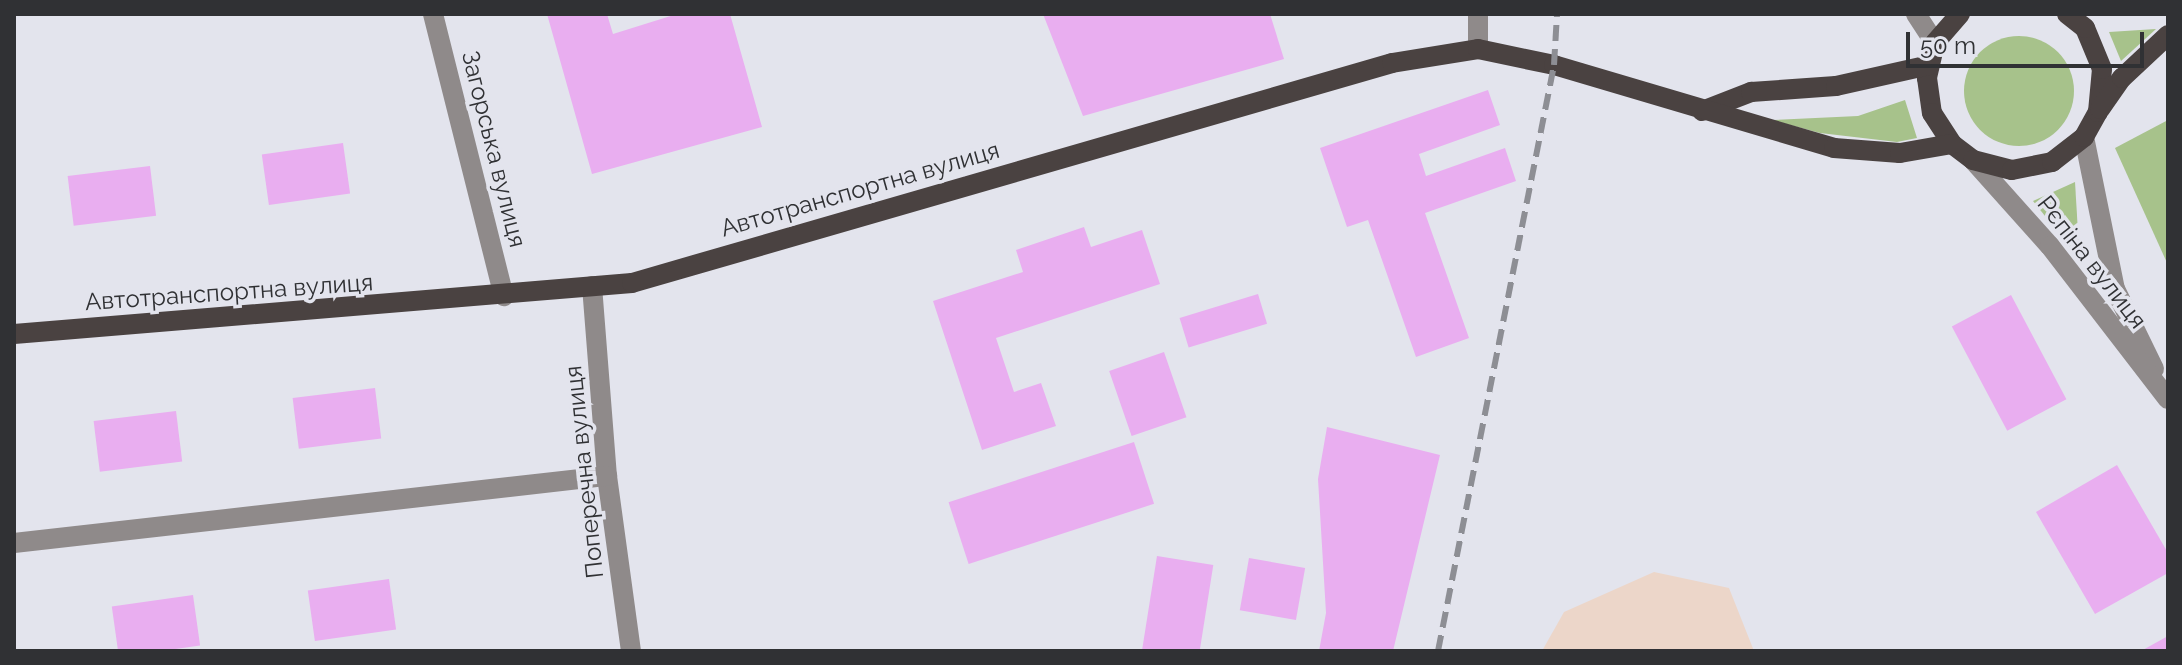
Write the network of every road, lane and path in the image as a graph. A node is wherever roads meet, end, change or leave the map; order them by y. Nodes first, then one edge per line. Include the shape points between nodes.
1 (433, 14) edge
2 (1478, 14) edge
3 (1916, 14) edge
4 (1960, 14) edge
5 (2067, 14) edge
6 (2168, 35) edge
7 (1935, 43) junction
8 (1478, 49) junction
9 (1930, 65) junction
10 (1702, 111) junction
11 (2098, 112) junction
12 (2084, 137) junction
13 (1952, 144) junction
14 (1973, 160) junction
15 (592, 286) junction
16 (504, 296) junction
17 (14, 334) edge
18 (2168, 398) edge
19 (607, 476) junction
20 (14, 543) edge
21 (631, 651) edge

1 - 16 street, Загорська вулиця
2 - 8 street
3 - 7 street
4 - 7 main road
5 - 11 main road via 2085,28 2102,69
6 - 11 main road via 2122,78
7 - 9 main road
8 - 10 main road, Автотранспортна вулиця via 1554,65
8 - 15 main road, Автотранспортна вулиця via 1392,63 632,283
9 - 10 main road via 1836,86 1751,92
9 - 13 main road via 1932,113
10 - 13 main road, Автотранспортна вулиця via 1749,119 1834,148 1900,153
11 - 12 main road
12 - 14 main road via 2052,162 2039,165 2012,170
12 - 18 street via 2115,289
13 - 14 main road
14 - 18 street, Рєпіна вулиця via 2050,246
15 - 16 main road, Автотранспортна вулиця
15 - 19 street, Поперечна вулиця
16 - 17 main road, Автотранспортна вулиця
19 - 20 street
19 - 21 street, Поперечна вулиця

